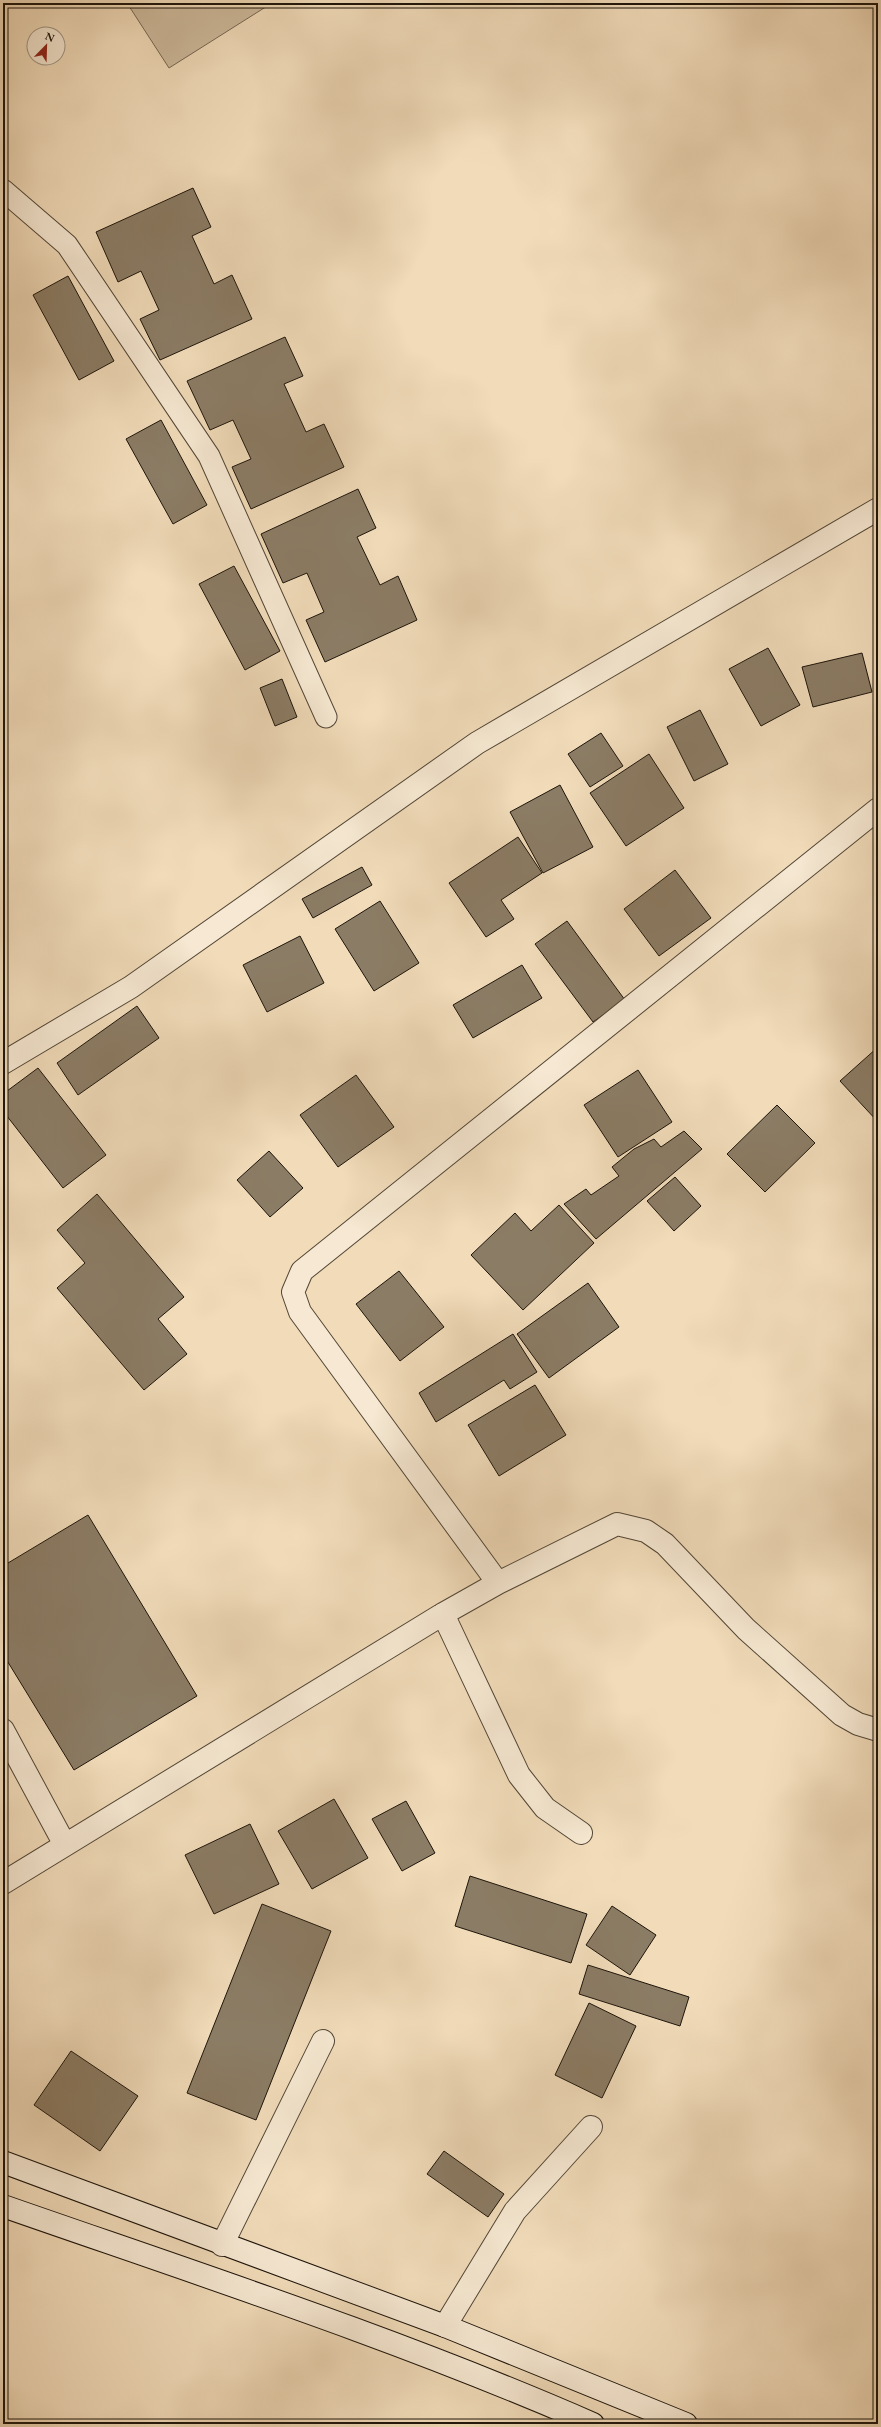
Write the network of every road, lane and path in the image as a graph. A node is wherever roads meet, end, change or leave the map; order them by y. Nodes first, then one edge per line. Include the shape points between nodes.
1 (3, 190) edge
2 (878, 509) edge
3 (326, 717) dead end
4 (878, 809) edge
5 (3, 1063) edge
6 (498, 1583) junction
7 (443, 1614) junction
8 (3, 1730) edge
9 (878, 1730) edge
10 (581, 1833) dead end
11 (65, 1845) junction
12 (3, 1883) edge
13 (323, 2042) dead end
14 (591, 2127) dead end
15 (3, 2162) edge
16 (3, 2206) edge
17 (222, 2245) junction
18 (445, 2326) junction
19 (593, 2424) edge
20 (686, 2424) edge

1 - 3 lane via 67,245 209,456
2 - 5 street via 477,744 131,987
4 - 6 street via 302,1271 293,1292 300,1312
6 - 7 street
6 - 9 street via 617,1524 646,1531 665,1544 746,1629 842,1715 858,1724
7 - 10 street via 519,1775 545,1808
7 - 11 street
8 - 11 street
11 - 12 street
13 - 17 street
14 - 18 street via 515,2211
15 - 17 street
16 - 19 street via 419,2353
17 - 18 street
18 - 20 street

